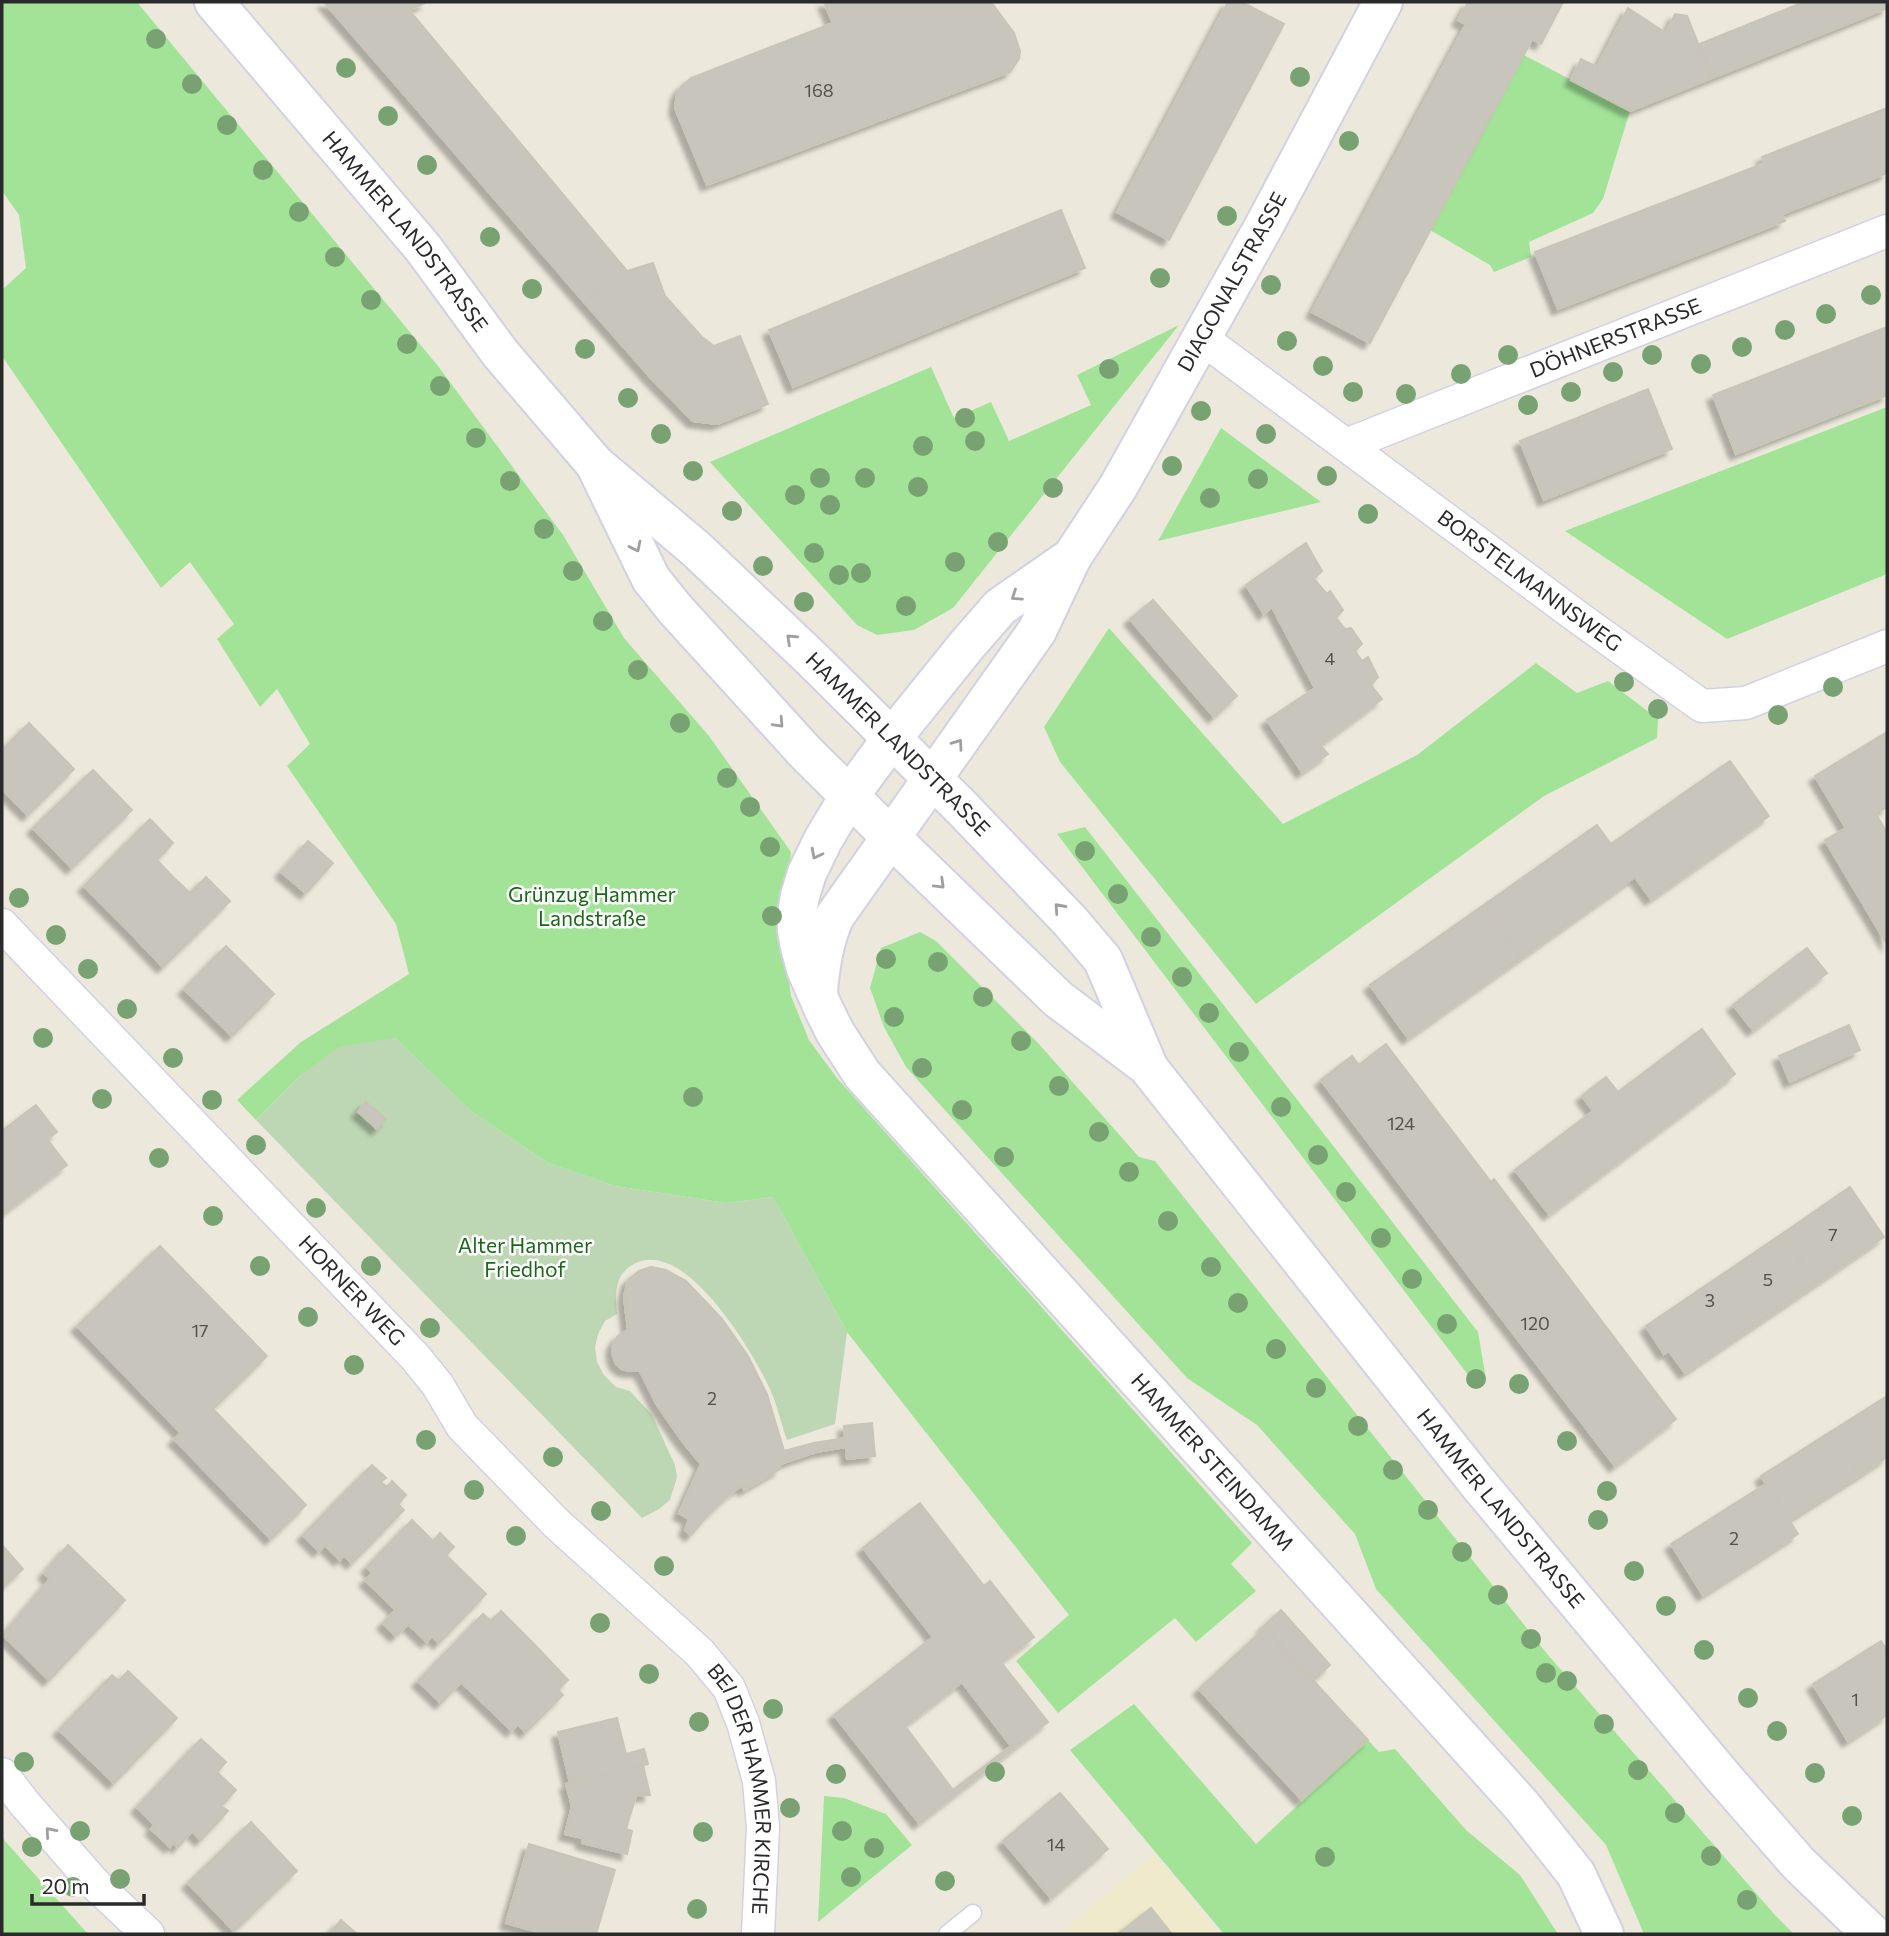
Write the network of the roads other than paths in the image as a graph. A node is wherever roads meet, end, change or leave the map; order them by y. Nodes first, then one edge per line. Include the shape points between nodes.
1 (214, 2) edge
2 (1383, 2) edge
3 (1887, 231) edge
4 (1200, 337) junction
5 (1346, 444) junction
6 (595, 464) junction
7 (1072, 557) junction
8 (1887, 646) edge
9 (892, 738) junction
10 (933, 779) junction
11 (850, 795) junction
12 (891, 837) junction
13 (2, 925) edge
14 (818, 994) junction
15 (1147, 1066) junction
16 (700, 1653) joint
17 (2, 1774) edge
18 (973, 1913) dead end
19 (148, 1934) edge
20 (758, 1934) edge
21 (947, 1934) edge
22 (1604, 1934) edge
23 (1872, 1934) edge

1 - 6 main road, HAMMER LANDSTRASSE via 424,248 499,352
2 - 4 main road, DIAGONALSTRASSE
3 - 5 street, DÖHNERSTRASSE
4 - 5 street, BORSTELMANNSWEG
4 - 7 main road, DIAGONALSTRASSE via 1118,487
5 - 8 street, BORSTELMANNSWEG via 1702,706 1746,703
9 -> 6 main road, HAMMER LANDSTRASSE via 696,549
6 -> 11 main road, HAMMER LANDSTRASSE via 651,579 761,704
7 -> 9 main road, DIAGONALSTRASSE via 1000,607
10 -> 7 main road, DIAGONALSTRASSE via 1037,631
9 - 10 main road, HAMMER LANDSTRASSE
9 - 11 main road, DIAGONALSTRASSE
10 - 12 main road, DIAGONALSTRASSE
15 -> 10 main road, HAMMER LANDSTRASSE via 1103,960 1043,890
11 - 12 main road, HAMMER LANDSTRASSE
11 -> 14 main road, HAMMER STEINDAMM via 807,873 797,914 798,939
12 - 14 main road, HAMMER STEINDAMM via 829,930
12 -> 15 main road, HAMMER LANDSTRASSE via 1058,999
13 - 16 street, HORNER WEG via 415,1357 462,1426 556,1523
14 - 22 main road, HAMMER STEINDAMM via 862,1074 1522,1805 1576,1874
15 - 23 main road, HAMMER LANDSTRASSE via 1477,1482 1799,1864
16 - 20 street, BEI DER HAMMER KIRCHE via 729,1688 759,1781 763,1827
19 -> 17 street via 96,1885
18 - 21 lane

